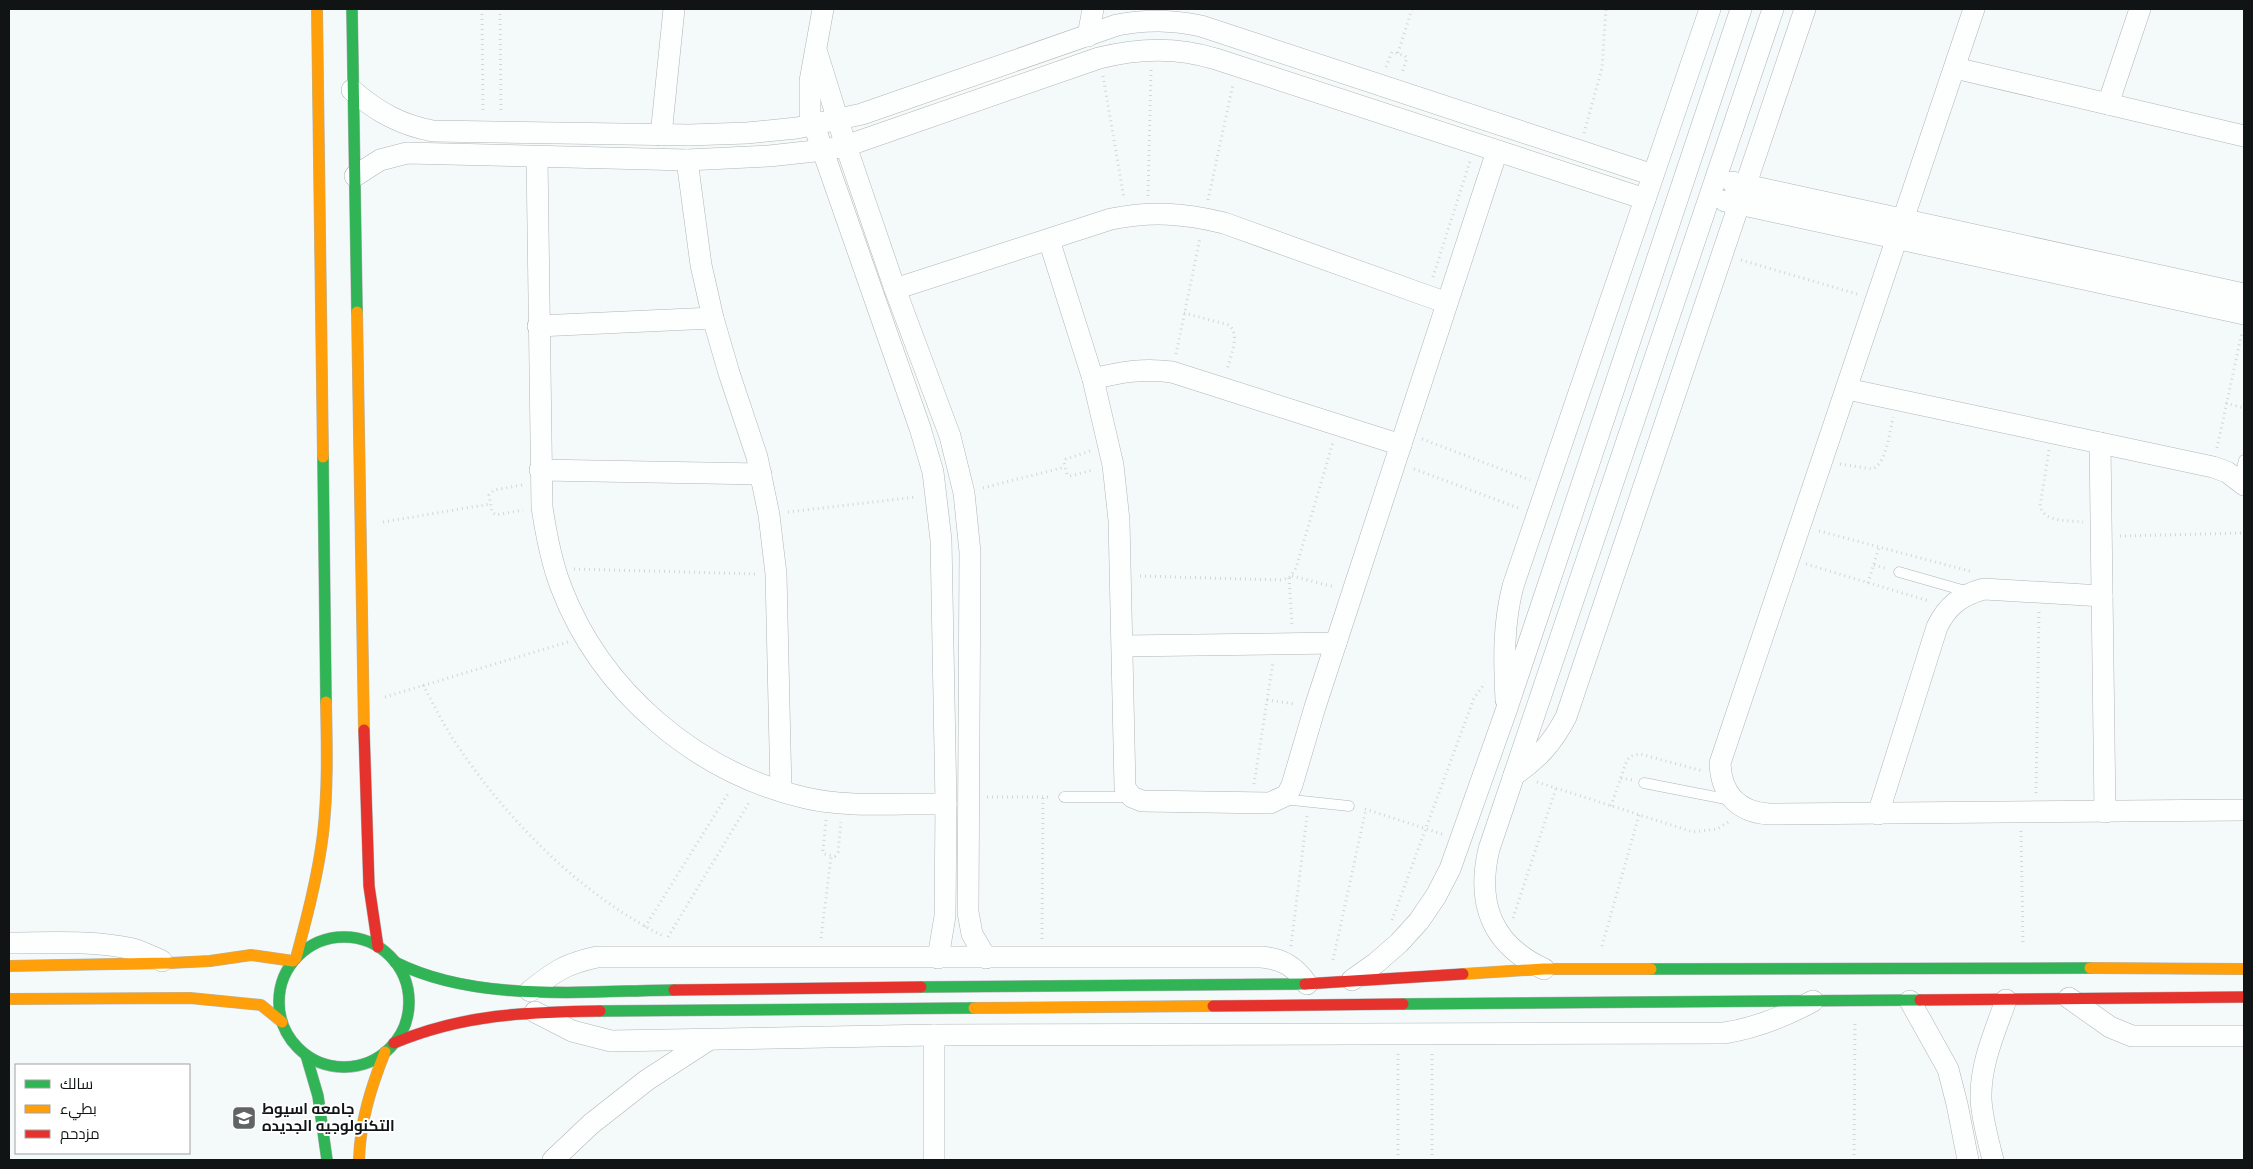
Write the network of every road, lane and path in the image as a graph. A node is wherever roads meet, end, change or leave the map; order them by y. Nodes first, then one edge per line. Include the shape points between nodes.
1 (317, 9) edge
2 (352, 9) edge
3 (482, 9) edge
4 (500, 9) edge
5 (674, 9) edge
6 (823, 9) edge
7 (1093, 9) edge
8 (1412, 9) edge
9 (1606, 9) edge
10 (1710, 9) edge
11 (1741, 9) edge
12 (1773, 9) edge
13 (1805, 9) edge
14 (1974, 9) edge
15 (2140, 9) edge
16 (1159, 15) edge
17 (1088, 36) junction
18 (815, 48) junction
19 (1152, 49) junction
20 (1398, 53) dead end
21 (1099, 58) junction
22 (1954, 68) junction
23 (352, 90) junction
24 (2108, 104) junction
25 (838, 120) junction
26 (814, 125) junction
27 (492, 132) junction
28 (661, 134) junction
29 (2244, 136) edge
30 (1475, 144) junction
31 (846, 146) junction
32 (824, 150) junction
33 (1497, 151) junction
34 (1578, 151) junction
35 (537, 157) junction
36 (687, 160) junction
37 (1653, 175) junction
38 (354, 176) junction
39 (1713, 188) junction
40 (1742, 195) junction
41 (1645, 199) junction
42 (1148, 213) junction
43 (1127, 216) junction
44 (1900, 229) junction
45 (1049, 240) junction
46 (1722, 254) junction
47 (895, 290) junction
48 (2244, 294) edge
49 (1426, 296) junction
50 (1877, 300) junction
51 (1447, 303) junction
52 (1184, 313) dead end
53 (713, 318) junction
54 (2243, 321) edge
55 (538, 326) junction
56 (1093, 379) junction
57 (1222, 387) junction
58 (1847, 389) junction
59 (1898, 400) junction
60 (2226, 404) junction
61 (2244, 408) edge
62 (1338, 425) junction
63 (2052, 432) junction
64 (2100, 443) junction
65 (1400, 446) junction
66 (1111, 455) junction
67 (1822, 461) junction
68 (1065, 467) junction
69 (2213, 467) junction
70 (761, 474) junction
71 (2242, 475) edge
72 (540, 476) junction
73 (1547, 487) junction
74 (964, 493) junction
75 (937, 494) junction
76 (490, 504) junction
77 (542, 507) junction
78 (769, 515) junction
79 (1538, 515) junction
80 (360, 526) junction
81 (1800, 526) junction
82 (2101, 530) junction
83 (2244, 533) edge
84 (1879, 547) junction
85 (1789, 559) junction
86 (555, 569) junction
87 (1900, 572) dead end
88 (776, 574) junction
89 (1120, 575) junction
90 (1291, 577) junction
91 (1868, 583) junction
92 (1998, 589) junction
93 (1353, 591) junction
94 (2040, 591) junction
95 (1970, 593) junction
96 (2102, 596) junction
97 (1949, 608) junction
98 (586, 637) junction
99 (1336, 643) junction
100 (1284, 644) junction
101 (1122, 646) junction
102 (1504, 673) junction
103 (423, 685) junction
104 (1267, 700) junction
105 (364, 703) junction
106 (1315, 707) junction
107 (1506, 711) junction
108 (739, 774) junction
109 (1514, 775) junction
110 (761, 783) junction
111 (1644, 783) dead end
112 (1556, 788) junction
113 (781, 791) junction
114 (1064, 796) joint
115 (968, 797) junction
116 (1043, 797) junction
117 (1132, 797) junction
118 (1282, 799) junction
119 (836, 802) junction
120 (1308, 802) junction
121 (946, 804) junction
122 (1251, 804) junction
123 (1738, 804) junction
124 (1349, 806) joint
125 (1366, 809) junction
126 (2244, 810) edge
127 (2028, 812) junction
128 (2105, 812) junction
129 (1878, 814) junction
130 (1639, 815) junction
131 (1426, 828) junction
132 (1461, 841) junction
133 (831, 857) junction
134 (645, 927) junction
135 (1389, 927) dead end
136 (667, 938) junction
137 (674, 942) dead end
138 (1505, 942) junction
139 (9, 943) edge
140 (378, 947) junction
141 (819, 958) junction
142 (938, 958) junction
143 (986, 958) junction
144 (1042, 958) junction
145 (295, 960) junction
146 (395, 962) junction
147 (170, 963) junction
148 (1289, 964) junction
149 (9, 966) edge
150 (2023, 967) junction
151 (1544, 969) junction
152 (1595, 969) junction
153 (2244, 969) edge
154 (1352, 980) junction
155 (1317, 983) junction
156 (530, 991) junction
157 (2244, 997) edge
158 (2069, 998) junction
159 (9, 999) edge
160 (1814, 1000) junction
161 (2006, 1000) junction
162 (1855, 1001) junction
163 (1910, 1001) junction
164 (535, 1012) junction
165 (282, 1022) junction
166 (1432, 1033) junction
167 (1398, 1034) junction
168 (934, 1035) junction
169 (2244, 1036) edge
170 (707, 1041) junction
171 (394, 1043) junction
172 (386, 1052) junction
173 (306, 1056) junction
174 (360, 1159) edge
175 (327, 1160) edge
176 (553, 1160) edge
177 (934, 1160) edge
178 (1398, 1160) edge
179 (1432, 1160) edge
180 (1854, 1160) edge
181 (1968, 1160) edge
182 (1992, 1160) edge

1 - 145 street via 327,774 323,834
2 - 23 street
3 - 27 path
4 - 27 path
5 - 28 street
6 - 18 street
7 - 17 street
8 - 20 path
9 - 34 path via 1602,68
10 - 37 street
11 - 107 street
12 - 39 street
13 - 40 street
14 - 22 street
15 - 24 street
16 - 17 street
16 - 34 street via 1201,26
17 - 25 street
18 - 25 street
18 - 26 street via 808,105
19 - 21 street
19 - 30 street via 1202,55
19 - 42 path
21 - 31 street
21 - 43 path
22 - 24 street
22 - 44 street
23 - 27 street via 380,112 413,127 433,131
23 - 38 street
24 - 29 street
25 - 26 street
25 - 31 street
26 - 28 street via 747,133
26 - 32 street
27 - 28 street
30 - 33 street
30 - 49 path
31 - 32 street
31 - 47 street
32 - 36 street
32 - 75 street via 925,442
33 - 41 street
33 - 51 street
34 - 37 street
35 - 36 street
35 - 38 street via 407,153 380,160
35 - 55 street
36 - 53 street via 697,238
37 - 41 street
38 - 80 street
39 - 40 street
39 - 109 street
40 - 44 street
40 - 46 street
41 - 73 street
42 - 43 street
42 - 49 street via 1179,214 1224,223
43 - 45 street
44 - 48 street
44 - 50 street
44 - 54 street
45 - 47 street
45 - 56 street
46 - 50 path
46 - 109 street via 1566,717 1545,750
47 - 74 street via 947,428
49 - 51 street
50 - 58 street
51 - 65 street
52 - 57 path via 1229,325 1235,332
53 - 55 street
53 - 70 street
54 - 60 path
55 - 72 street
56 - 57 street via 1124,371 1156,370
56 - 66 street
57 - 62 street
58 - 59 street
58 - 67 street
59 - 63 street
59 - 67 path via 1882,460 1876,468
60 - 61 path
60 - 69 path
62 - 65 street
62 - 90 path
63 - 64 street
63 - 82 path via 2041,512 2050,518
64 - 69 street
64 - 82 street
65 - 73 path
65 - 79 path
65 - 93 street
66 - 68 path via 1066,459
66 - 68 path via 1071,476
66 - 89 street via 1119,520
67 - 81 street
68 - 74 path
69 - 71 street
70 - 72 street
70 - 78 street
72 - 76 path via 494,490 489,495
72 - 77 street
73 - 79 street
74 - 115 street via 970,552
75 - 78 path
75 - 121 street via 941,540
76 - 77 path via 496,515
76 - 80 path
77 - 86 street
78 - 88 street
79 - 102 street via 1508,608
80 - 105 street
81 - 84 path
81 - 85 street
82 - 83 path
82 - 96 street
84 - 91 path
84 - 92 path via 1970,571
85 - 91 path
85 - 123 street via 1720,763 1724,789
86 - 88 path
86 - 98 street
87 - 95 lane
88 - 113 street
89 - 90 path via 1281,580
89 - 101 street
90 - 93 path
90 - 100 path
91 - 97 path
92 - 94 street
92 - 95 street
93 - 99 street
94 - 96 street
94 - 127 path
95 - 97 street
96 - 128 street
97 - 129 street via 1937,626
98 - 103 path
98 - 108 street via 599,660 625,692 655,721 688,746
99 - 100 street
99 - 106 street
100 - 101 street
100 - 104 path
101 - 117 street via 1124,782
102 - 107 street
102 - 131 path via 1490,679 1478,690
103 - 105 path
103 - 134 path via 456,743 489,789 540,846 590,889
104 - 106 path
104 - 122 path
105 - 140 street via 366,844
106 - 118 street via 1292,785
107 - 132 street
108 - 110 street
108 - 134 path
109 - 112 path
109 - 138 street via 1484,870 1487,908
110 - 113 street
110 - 136 path
111 - 123 lane
112 - 130 path
112 - 138 path
113 - 119 street
114 - 116 path
114 - 117 lane
115 - 116 path
115 - 143 street via 968,912 972,934
116 - 144 path
117 - 122 street via 1142,802
118 - 120 lane
118 - 122 street
119 - 121 street
119 - 133 path via 838,852
119 - 133 path via 823,850
120 - 124 lane
120 - 148 path
121 - 142 street via 945,916
123 - 129 street via 1756,814
123 - 130 path via 1724,825 1701,832
124 - 125 path
125 - 131 path
125 - 155 path
126 - 128 street
127 - 128 street
127 - 129 street
127 - 150 path
130 - 152 path
131 - 132 path
131 - 135 path
132 - 154 street via 1436,896 1419,921 1382,958
133 - 141 path
134 - 136 path
136 - 137 path
138 - 151 street via 1516,954
139 - 147 street via 103,945 135,950
140 - 145 street via 358,938 335,937 314,944
140 - 146 street
141 - 142 street
141 - 156 street via 597,957 558,969
142 - 143 street
143 - 144 street
144 - 148 street via 1261,957
145 - 147 street via 251,955
145 - 165 street via 284,975 280,990
146 - 156 street via 450,984
146 - 171 street via 404,977 408,1011 404,1028
147 - 149 street
148 - 155 street
150 - 152 street
150 - 153 street
151 - 152 street
151 - 154 street
154 - 155 street
155 - 156 street
157 - 158 street
158 - 161 street
158 - 169 street via 2110,1027 2132,1036
159 - 165 street via 214,1000 260,1005
160 - 162 street
160 - 164 street
160 - 166 street via 1772,1022 1724,1033
161 - 163 street
161 - 182 street via 1987,1055 1982,1084 1983,1114
162 - 163 street
162 - 180 path
163 - 181 street via 1948,1069
164 - 170 street via 572,1031 611,1041
164 - 171 street via 455,1022 424,1030
165 - 173 street via 287,1035
166 - 167 street
166 - 179 path
167 - 168 street
167 - 178 path
168 - 170 street
168 - 177 street
170 - 176 street via 640,1085 590,1124
171 - 172 street
172 - 173 street via 355,1067 321,1064
172 - 174 street via 369,1093 362,1124
173 - 175 street via 318,1096

